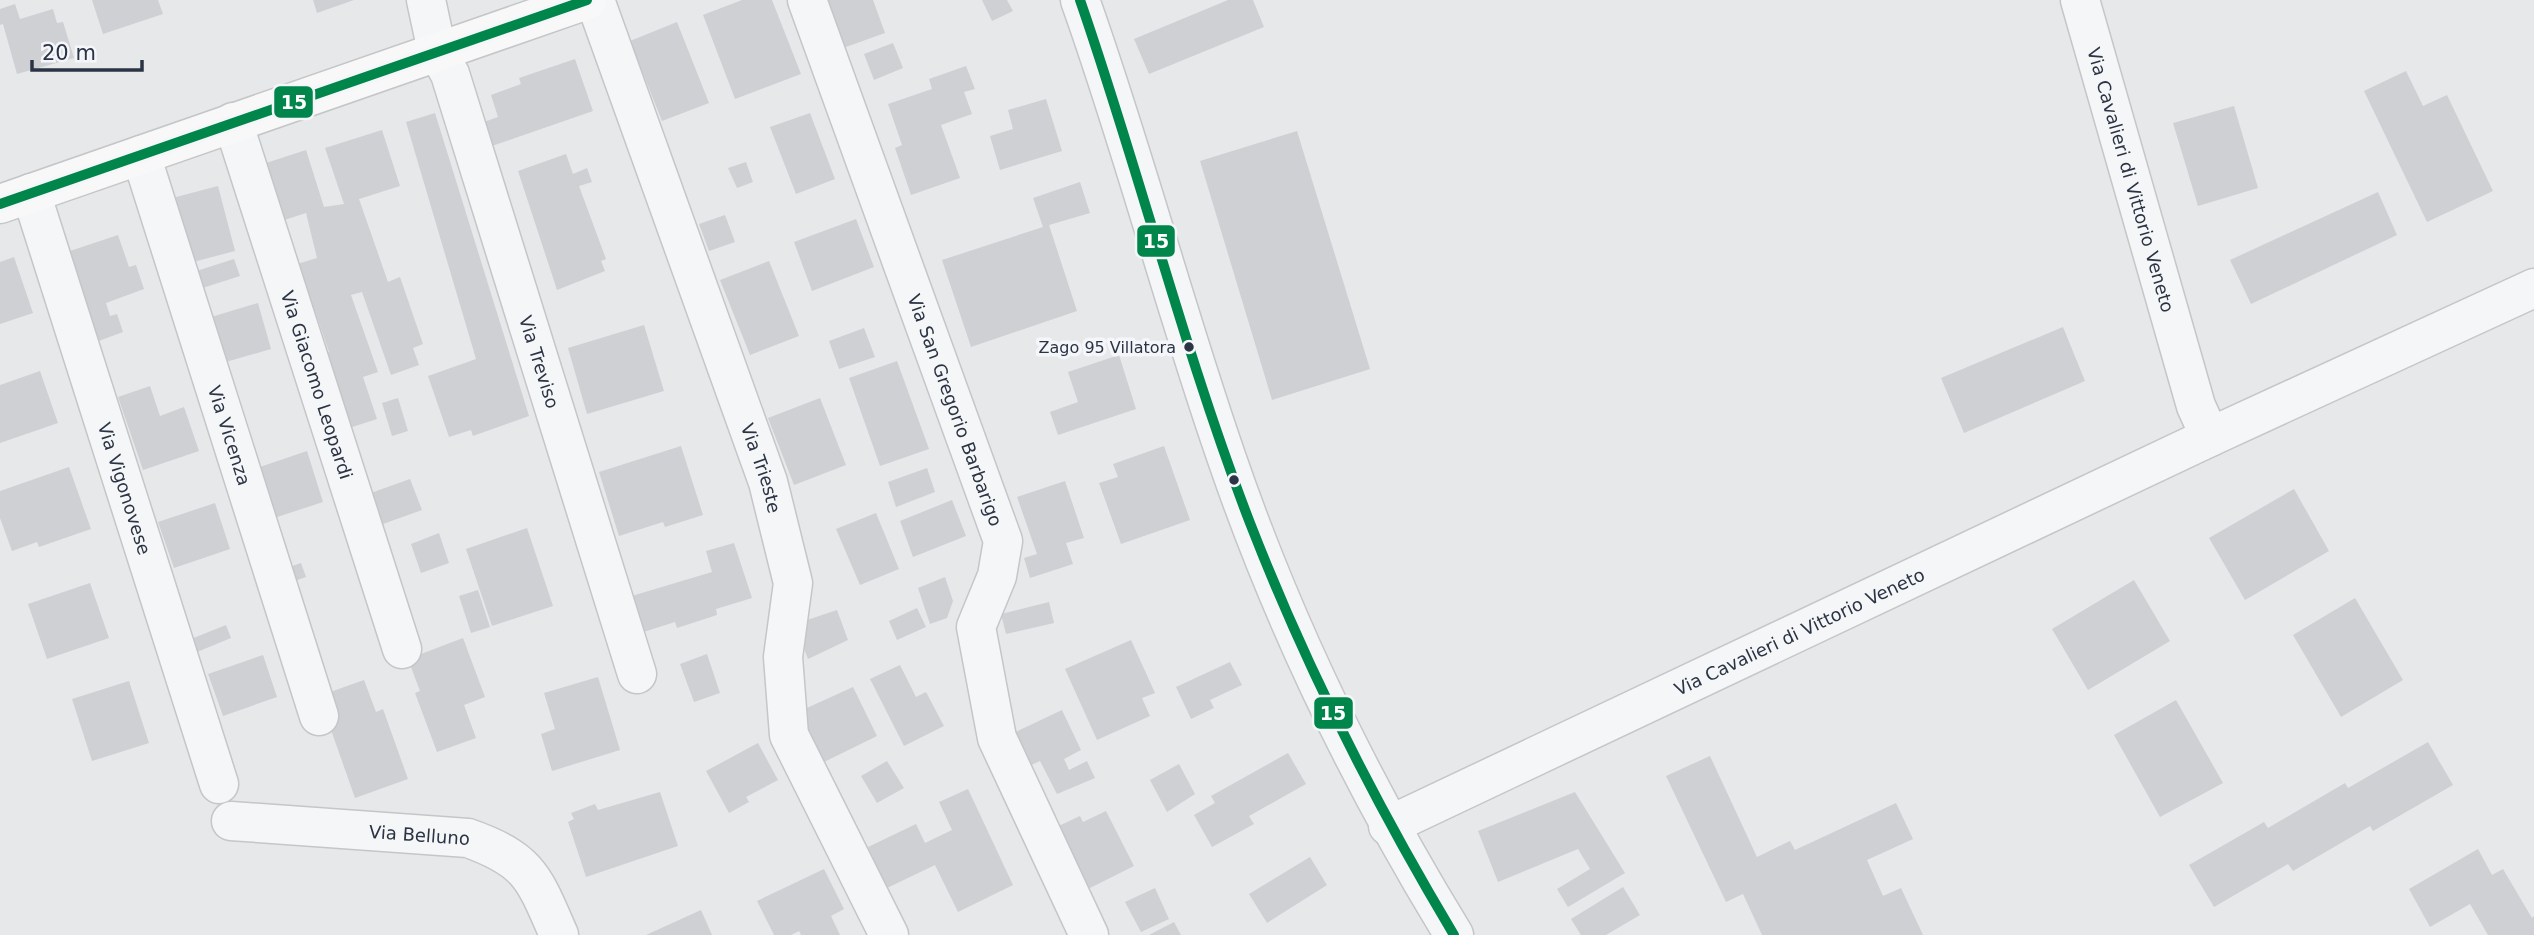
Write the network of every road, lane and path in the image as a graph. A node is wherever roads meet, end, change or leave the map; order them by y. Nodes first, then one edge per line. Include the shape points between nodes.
1 (426, 0) edge
2 (587, 0) edge
3 (595, 0) edge
4 (807, 0) edge
5 (1080, 0) edge
6 (2080, 0) edge
7 (437, 51) junction
8 (233, 122) junction
9 (141, 155) junction
10 (15, 198) edge
11 (2534, 288) edge
12 (2210, 437) junction
13 (402, 649) dead end
14 (637, 674) dead end
15 (319, 716) dead end
16 (219, 784) dead end
17 (231, 821) dead end
18 (1388, 825) junction
19 (559, 935) edge
20 (889, 935) edge
21 (1088, 935) edge
22 (1454, 935) edge

1 - 7 street, Via Treviso
2 - 7 main road, Via Vigonovese
3 - 20 street, Via Trieste via 768,482 793,583 783,657 789,735
4 - 21 street, Via San Gregorio Barbarigo via 1003,541 997,576 976,627 997,738
5 - 18 street via 1242,501 1321,689
6 - 12 street, Via Cavalieri di Vittorio Veneto via 2196,406
7 - 8 main road, Via Vigonovese
7 - 14 street, Via Treviso via 450,74
8 - 9 main road, Via Vigonovese
8 - 13 street, Via Giacomo Leopardi
9 - 10 main road, Via Vigonovese
9 - 15 street, Via Vicenza
10 - 16 street, Via Vigonovese
11 - 12 street, Via Cavalieri di Vittorio Veneto
12 - 18 street, Via Cavalieri di Vittorio Veneto
17 - 19 street, Via Belluno via 468,838 501,849 534,878
18 - 22 street

